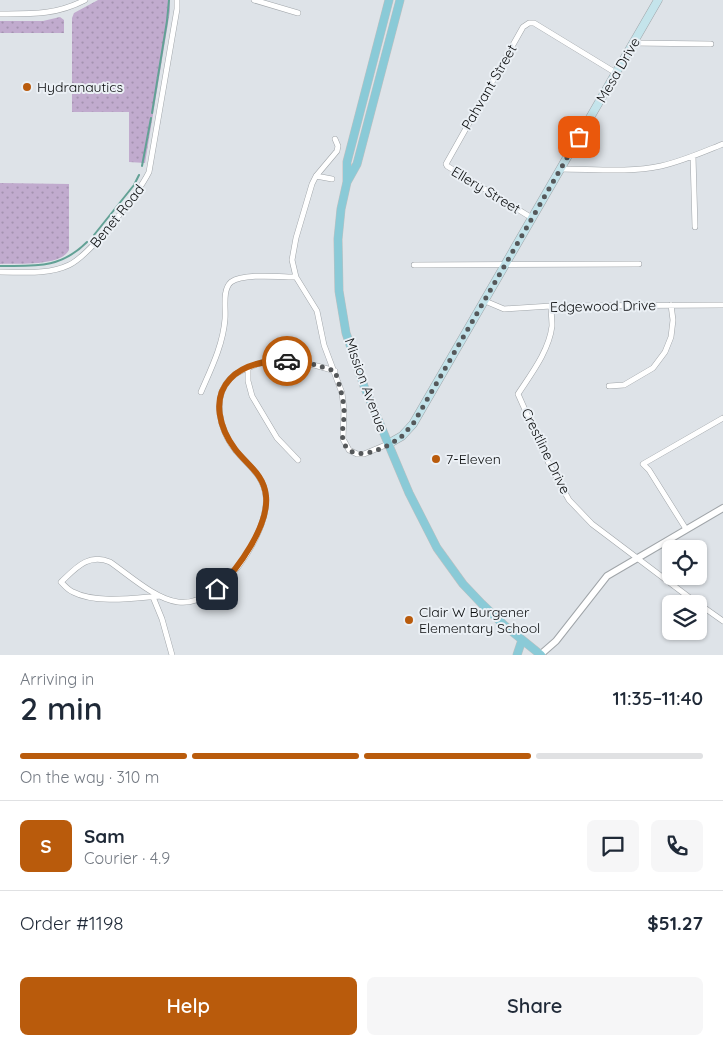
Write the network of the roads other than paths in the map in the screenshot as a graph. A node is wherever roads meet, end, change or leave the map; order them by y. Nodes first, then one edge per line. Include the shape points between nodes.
1 (85, 0) edge
2 (177, 0) edge
3 (254, 0) edge
4 (389, 0) edge
5 (400, 0) edge
6 (658, 0) edge
7 (298, 13) dead end
8 (0, 14) edge
9 (633, 44) junction
10 (712, 44) dead end
11 (616, 73) junction
12 (335, 139) dead end
13 (723, 144) edge
14 (693, 156) junction
15 (448, 159) joint
16 (560, 169) junction
17 (316, 176) junction
18 (332, 179) dead end
19 (347, 182) junction
20 (532, 218) junction
21 (694, 227) dead end
22 (506, 264) junction
23 (639, 264) dead end
24 (414, 265) dead end
25 (0, 272) edge
26 (296, 277) junction
27 (485, 300) junction
28 (671, 305) junction
29 (723, 305) edge
30 (551, 306) junction
31 (248, 368) junction
32 (335, 371) junction
33 (608, 386) dead end
34 (201, 392) dead end
35 (723, 418) edge
36 (388, 444) junction
37 (298, 460) dead end
38 (723, 508) edge
39 (686, 529) junction
40 (637, 559) junction
41 (687, 595) edge
42 (160, 596) junction
43 (153, 597) junction
44 (707, 610) edge
45 (723, 621) edge
46 (522, 640) junction
47 (172, 655) edge
48 (517, 655) edge
49 (541, 655) edge

1 - 8 street via 69,8 41,14
2 - 25 street, Benet Road via 153,155 141,188 84,255 70,265 42,272
3 - 7 street
4 - 19 main road, Mission Avenue via 347,162
5 - 19 main road, Mission Avenue via 358,164
6 - 9 main road, Mesa Drive
9 - 10 street
9 - 11 main road, Mesa Drive
11 - 15 street, Pahvant Street via 529,23 523,27
11 - 16 main road, Mesa Drive
12 - 17 street via 337,151
13 - 14 street
14 - 16 street via 635,169
14 - 21 street
15 - 20 street, Ellery Street via 447,166
16 - 20 main road, Mesa Drive
17 - 18 street
17 - 26 street via 296,238 292,260
19 - 36 main road, Mission Avenue via 338,239 341,305 354,359
20 - 22 main road, Mesa Drive
22 - 23 street
22 - 24 street
22 - 27 main road, Mesa Drive
26 - 32 street via 317,311 324,345
26 - 34 street via 244,277 226,289 225,319 217,356
27 - 30 street, Edgewood Drive via 504,310
27 - 36 main road, Mesa Drive via 413,424
28 - 29 street, Edgewood Drive
28 - 30 street, Edgewood Drive
28 - 33 street via 671,337 654,368 624,385
30 - 40 street, Crestline Drive via 552,325 546,348 518,394 569,500 592,524
31 - 32 street via 264,361 276,361 309,363
31 - 37 street via 252,396 277,438
31 - 42 street via 236,373 225,385 219,411 225,434 263,484 266,504 260,527 233,575 217,589 194,601 179,602
32 - 36 street via 342,393 342,439 346,448 356,454 364,454
35 - 39 street via 643,464
36 - 46 main road, Mission Avenue via 422,522 445,560 482,604
38 - 39 street
39 - 40 street
40 - 41 street, Crestline Drive
40 - 49 street via 607,576 556,641
42 - 43 street
42 - 43 street via 102,559 80,565 61,582 72,592 110,600
43 - 47 street
44 - 45 street, Crestline Drive
46 - 48 main road
46 - 49 main road, Mission Avenue

